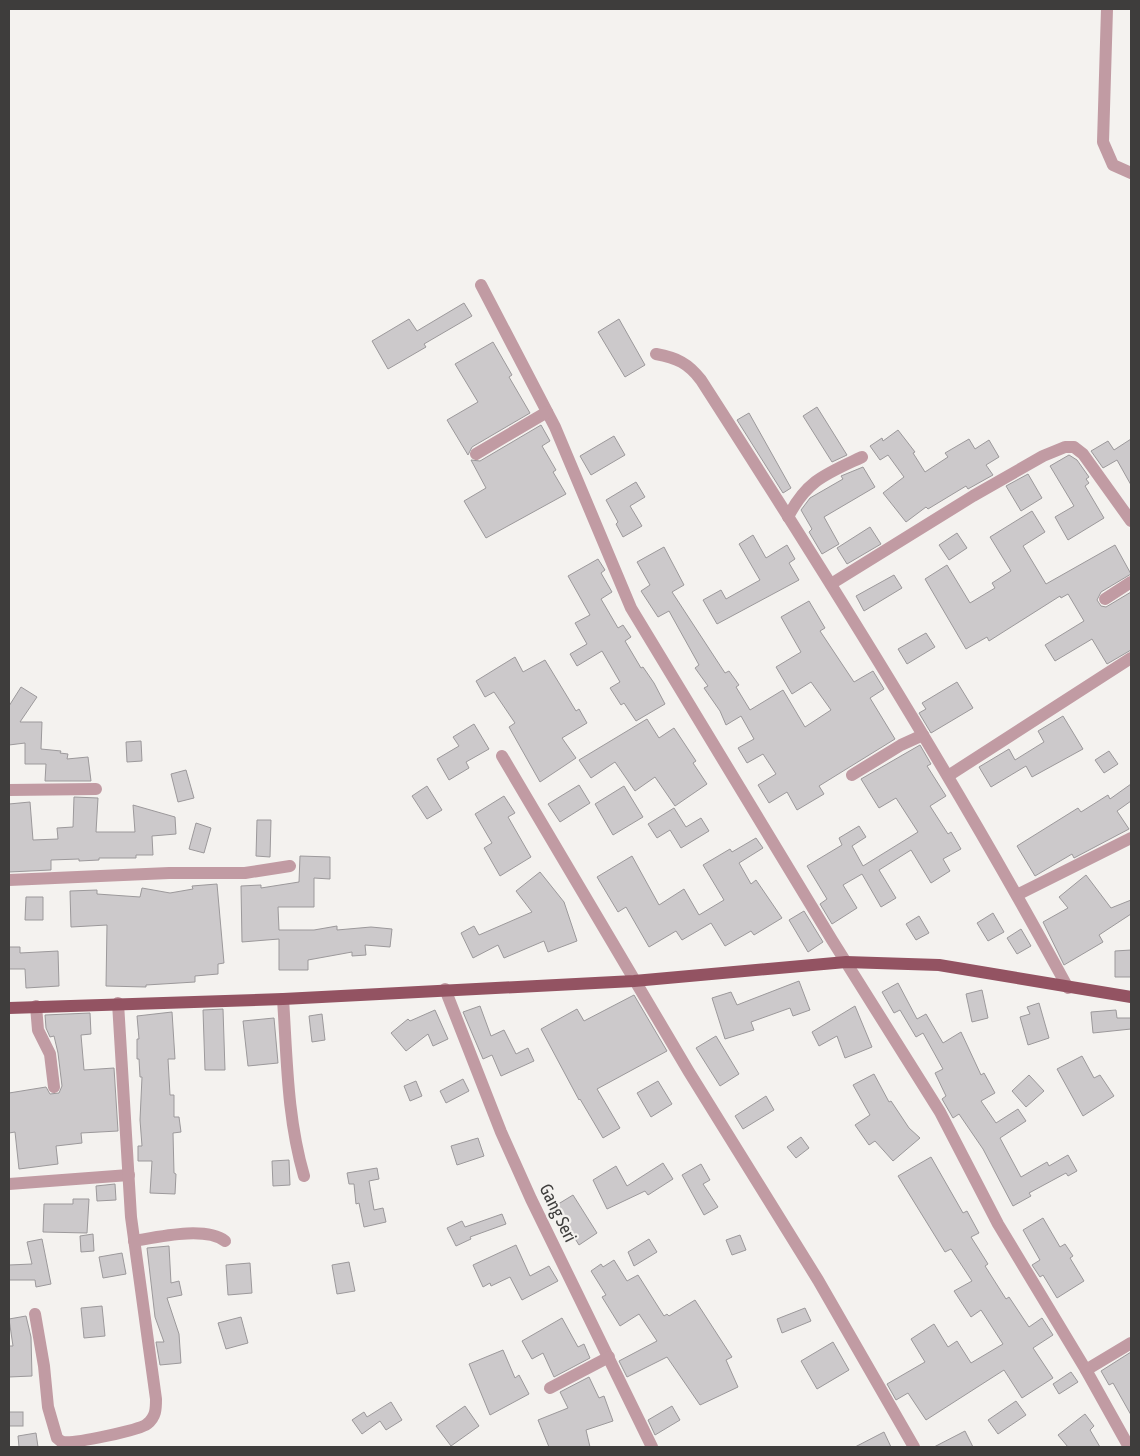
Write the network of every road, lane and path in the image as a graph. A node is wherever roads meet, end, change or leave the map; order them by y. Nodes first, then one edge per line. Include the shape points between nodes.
1 (1107, 9) edge
2 (1131, 173) edge
3 (481, 286) dead end
4 (656, 354) dead end
5 (547, 412) junction
6 (476, 454) dead end
7 (862, 457) dead end
8 (788, 517) junction
9 (1131, 521) edge
10 (1131, 582) edge
11 (831, 584) junction
12 (1105, 599) dead end
13 (1131, 658) edge
14 (923, 735) junction
15 (502, 756) dead end
16 (852, 775) dead end
17 (948, 776) junction
18 (96, 789) dead end
19 (9, 790) edge
20 (1131, 838) edge
21 (290, 866) dead end
22 (9, 880) edge
23 (1017, 895) junction
24 (846, 962) junction
25 (634, 981) junction
26 (1068, 988) junction
27 (445, 989) junction
28 (1131, 997) edge
29 (283, 999) junction
30 (118, 1003) junction
31 (36, 1006) junction
32 (9, 1008) edge
33 (54, 1087) dead end
34 (129, 1175) junction
35 (304, 1176) dead end
36 (9, 1184) edge
37 (134, 1241) junction
38 (225, 1241) dead end
39 (34, 1314) dead end
40 (1131, 1344) edge
41 (608, 1357) junction
42 (1086, 1370) junction
43 (550, 1388) dead end
44 (652, 1447) edge
45 (914, 1447) edge
46 (1129, 1447) edge

1 - 2 street via 1103,142 1113,165
3 - 5 street
4 - 8 street via 675,358 692,369
5 - 6 street
5 - 24 street via 631,608
7 - 8 street via 812,483
8 - 11 street
9 - 11 street via 1083,454 1074,447 1065,447 973,496
10 - 12 street
11 - 14 street
13 - 17 street
14 - 16 street
14 - 17 street
15 - 25 street
17 - 23 street
18 - 19 street
20 - 23 street
21 - 22 street via 245,874 169,873
23 - 26 street
24 - 25 main road
24 - 26 main road via 939,966
24 - 42 street via 940,1112 998,1224
25 - 27 main road
25 - 45 street via 818,1280
26 - 28 main road
27 - 29 main road
27 - 41 street, Gang Seri via 501,1132
29 - 30 main road
29 - 35 street via 289,1103 294,1141
30 - 31 main road
30 - 34 street
31 - 32 main road
31 - 33 street via 38,1030 50,1054
34 - 36 street
34 - 37 street
37 - 38 street via 211,1234
37 - 39 street via 156,1399 155,1413 148,1424 137,1430 78,1441 64,1442 56,1438
40 - 42 street
41 - 43 street
41 - 44 street, Gang Seri
42 - 46 street

